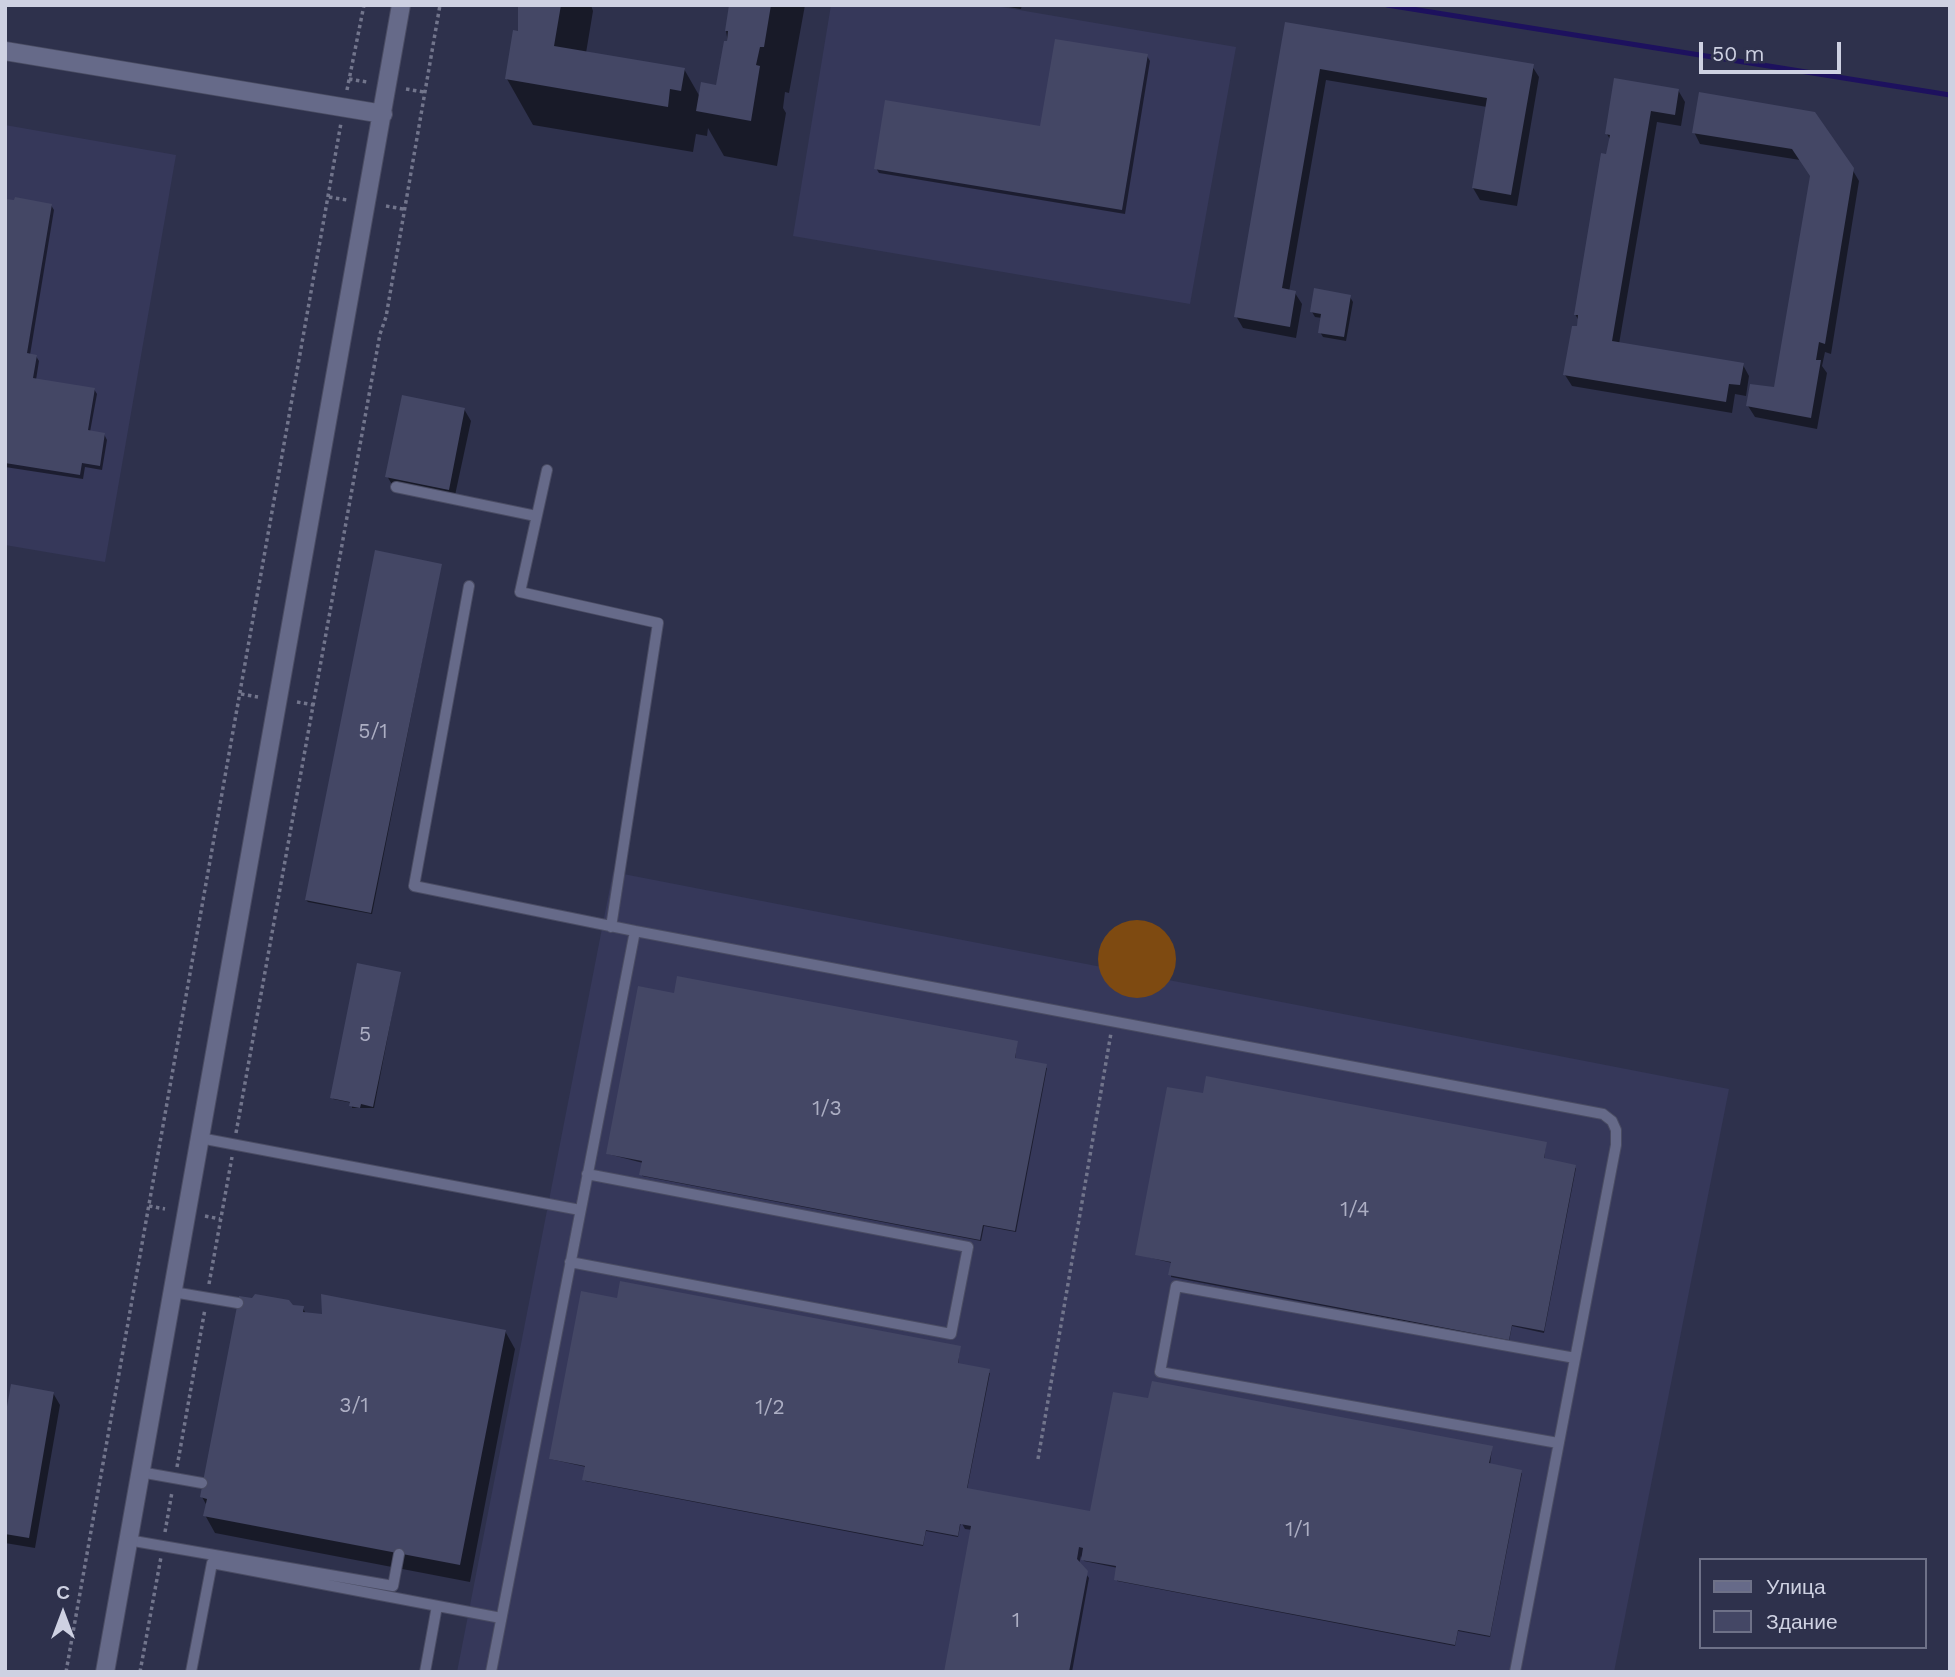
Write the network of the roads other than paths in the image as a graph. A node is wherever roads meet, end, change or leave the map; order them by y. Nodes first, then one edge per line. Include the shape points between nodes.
1 (401, 5) edge
2 (5, 51) edge
3 (383, 114) junction
4 (547, 470) dead end
5 (396, 487) dead end
6 (536, 516) junction
7 (470, 586) dead end
8 (611, 927) junction
9 (635, 931) junction
10 (200, 1138) junction
11 (587, 1174) junction
12 (580, 1210) junction
13 (570, 1262) junction
14 (173, 1292) junction
15 (237, 1303) dead end
16 (1575, 1358) junction
17 (1558, 1443) junction
18 (140, 1472) junction
19 (202, 1483) dead end
20 (128, 1540) junction
21 (399, 1554) dead end
22 (437, 1606) junction
23 (501, 1618) junction
24 (105, 1672) edge
25 (191, 1672) edge
26 (425, 1672) edge
27 (491, 1672) edge
28 (1515, 1672) edge

1 - 3 street
2 - 3 street
3 - 10 street
4 - 6 lane
5 - 6 lane
6 - 8 lane via 520,592 658,623
7 - 8 lane via 414,886
8 - 9 lane
9 - 11 lane
9 - 16 lane via 1603,1114 1616,1130 1616,1144
10 - 12 lane
10 - 14 street
11 - 12 lane
11 - 13 lane via 968,1247 954,1321 951,1334
12 - 13 lane
13 - 23 lane
14 - 15 lane
14 - 18 street
16 - 17 lane
16 - 17 lane via 1176,1286 1160,1372
17 - 28 lane
18 - 19 lane
18 - 20 street
20 - 21 lane via 393,1586
20 - 24 street
22 - 23 lane
22 - 25 lane via 212,1563
22 - 26 lane
23 - 27 lane

